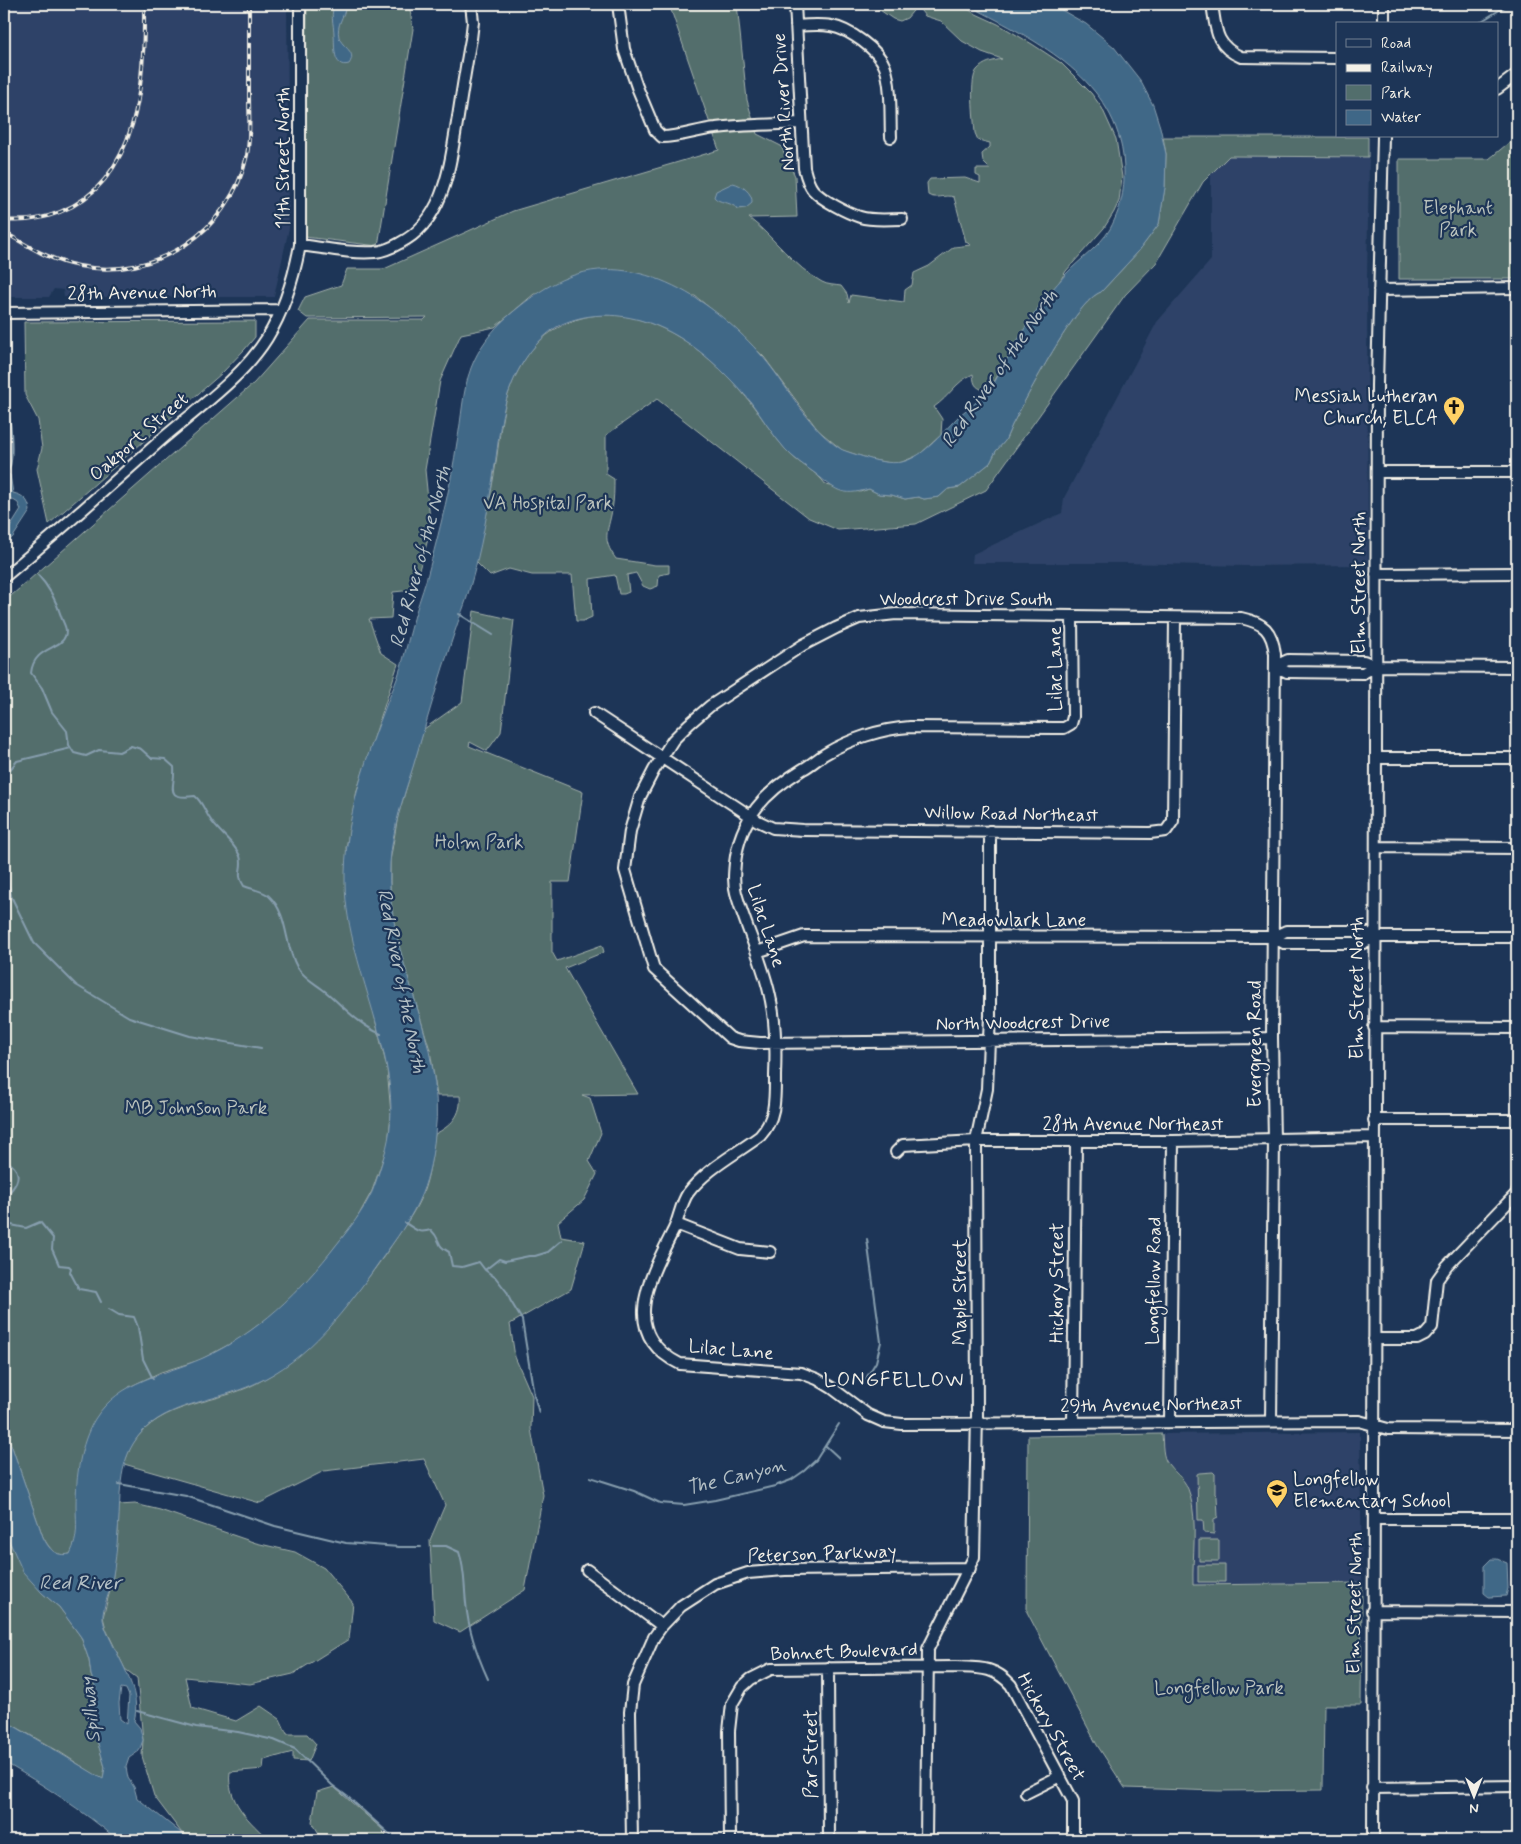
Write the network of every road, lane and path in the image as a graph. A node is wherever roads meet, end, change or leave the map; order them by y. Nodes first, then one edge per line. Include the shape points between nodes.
1 (300, 4) edge
2 (471, 4) edge
3 (618, 4) edge
4 (795, 4) edge
5 (1212, 4) edge
6 (1384, 4) edge
7 (1384, 22) edge
8 (796, 26) junction
9 (1336, 58) edge
10 (1517, 74) edge
11 (1498, 88) edge
12 (802, 123) junction
13 (891, 137) dead end
14 (1383, 138) edge
15 (902, 219) dead end
16 (300, 245) junction
17 (1517, 288) edge
18 (1379, 290) junction
19 (281, 310) junction
20 (4, 313) edge
21 (1377, 472) junction
22 (1517, 472) edge
23 (1376, 574) junction
24 (1517, 574) edge
25 (4, 577) edge
26 (1072, 616) junction
27 (1175, 618) junction
28 (1275, 666) junction
29 (1376, 666) junction
30 (1517, 666) edge
31 (594, 713) dead end
32 (662, 757) junction
33 (1376, 758) junction
34 (1517, 758) edge
35 (751, 816) junction
36 (990, 831) junction
37 (1376, 847) junction
38 (1517, 848) edge
39 (990, 937) junction
40 (1273, 937) junction
41 (1374, 937) junction
42 (1517, 937) edge
43 (757, 952) junction
44 (1374, 1027) junction
45 (1517, 1028) edge
46 (1272, 1038) junction
47 (989, 1041) junction
48 (775, 1043) junction
49 (1374, 1120) junction
50 (1517, 1120) edge
51 (1374, 1137) junction
52 (1274, 1140) junction
53 (1173, 1141) junction
54 (976, 1142) junction
55 (1076, 1142) junction
56 (896, 1152) dead end
57 (1517, 1193) edge
58 (676, 1224) junction
59 (770, 1252) dead end
60 (1374, 1339) junction
61 (1271, 1421) junction
62 (1170, 1422) junction
63 (1073, 1423) junction
64 (927, 1424) joint
65 (977, 1424) junction
66 (1374, 1425) junction
67 (1517, 1430) edge
68 (1374, 1519) junction
69 (1517, 1519) edge
70 (970, 1568) junction
71 (587, 1570) dead end
72 (1372, 1611) junction
73 (1517, 1612) edge
74 (662, 1626) junction
75 (928, 1667) junction
76 (828, 1668) junction
77 (1060, 1776) junction
78 (1517, 1786) edge
79 (1372, 1788) junction
80 (1026, 1793) dead end
81 (632, 1840) edge
82 (730, 1840) edge
83 (829, 1840) edge
84 (926, 1840) edge
85 (1073, 1840) edge
86 (1373, 1840) edge

1 - 16 street, 11th Street North
2 - 16 street via 471,39 450,164 439,200 421,228 408,240 376,252
3 - 12 street via 629,65 655,130 662,137 732,126
4 - 8 street, North River Drive
5 - 9 street via 1218,37 1223,46 1241,57
6 - 7 street
8 - 12 street, North River Drive
8 - 13 street via 832,26 845,30 878,55 888,80
10 - 11 street
12 - 15 street, North River Drive via 804,168 812,189 820,197 860,217
14 - 18 street, Elm Street North
16 - 19 street, 11th Street North via 294,276
17 - 18 street
18 - 21 street, Elm Street North
19 - 20 street, 28th Avenue North
19 - 25 street, Oakport Street via 266,339 239,372
21 - 22 street
21 - 23 street, Elm Street North
23 - 24 street
23 - 29 street, Elm Street North
26 - 27 street, Woodcrest Drive South
26 - 32 street, Woodcrest Drive South via 896,614 859,618 803,645 710,706 673,740
26 - 35 street, Lilac Lane via 1071,724 1064,728 910,727 877,732 843,744 784,780
27 - 28 street, Woodcrest Drive South via 1241,618 1253,621 1271,635
27 - 36 street, Willow Road Northeast via 1173,821 1166,831
28 - 29 street via 1288,660 1364,661
28 - 40 street, Evergreen Road
29 - 30 street
29 - 33 street, Elm Street North
31 - 32 street
32 - 35 street, Willow Road Northeast
32 - 48 street, Woodcrest Drive South via 640,797 630,831 625,870 654,969 730,1038
33 - 34 street
33 - 37 street, Elm Street North
35 - 36 street, Willow Road Northeast via 773,828 802,830
35 - 43 street, Lilac Lane via 738,839 733,879
36 - 39 street, Maple Street
37 - 38 street
37 - 41 street, Elm Street North
39 - 40 street, Meadowlark Lane
39 - 43 street, Meadowlark Lane via 804,936
39 - 47 street, Maple Street
40 - 41 street, Meadowlark Lane via 1286,930 1362,931
40 - 46 street, Evergreen Road
41 - 42 street, Meadowlark Lane
41 - 44 street, Elm Street North
43 - 48 street, Lilac Lane via 771,1000
44 - 45 street
44 - 49 street, Elm Street North
46 - 47 street, North Woodcrest Drive
46 - 52 street, Evergreen Road
47 - 48 street, North Woodcrest Drive
47 - 54 street, Maple Street via 987,1089
48 - 58 street, Lilac Lane via 775,1103 767,1129 701,1179 687,1194
49 - 50 street
49 - 51 street, Elm Street North
51 - 52 street, 28th Avenue Northeast
51 - 60 street, Elm Street North
52 - 53 street, 28th Avenue Northeast
52 - 61 street, Evergreen Road
53 - 55 street, 28th Avenue Northeast
53 - 62 street, Longfellow Road
54 - 55 street, 28th Avenue Northeast
54 - 56 street, 28th Avenue Northeast via 903,1145
54 - 65 street, Maple Street
55 - 63 street, Hickory Street
57 - 60 street via 1437,1280 1432,1328 1425,1336 1417,1339
58 - 59 street via 740,1249
58 - 64 street, Lilac Lane via 648,1283 643,1321 650,1337 667,1357 680,1364 801,1373 825,1384 868,1415 884,1422
60 - 66 street, Elm Street North
61 - 62 street, 29th Avenue Northeast
61 - 66 street, 29th Avenue Northeast via 1359,1421
62 - 63 street, 29th Avenue Northeast
63 - 65 street, 29th Avenue Northeast
64 - 65 street, 29th Avenue Northeast
65 - 70 street, Maple Street via 974,1557
66 - 67 street, 29th Avenue Northeast via 1388,1430
66 - 68 street, Elm Street North
68 - 69 street
68 - 72 street, Elm Street North
70 - 74 street, Peterson Parkway via 748,1573 702,1591 681,1606
70 - 75 street, Maple Street via 928,1649
71 - 74 street
72 - 73 street
72 - 79 street, Elm Street North
74 - 81 street, Peterson Parkway via 648,1648 633,1686 630,1712
75 - 76 street, Bohnet Boulevard
75 - 77 street, Hickory Street via 982,1668 1002,1675 1012,1685
75 - 84 street, Maple Street
76 - 82 street, Bohnet Boulevard via 770,1669 750,1678 736,1696 730,1716
76 - 83 street, Par Street
77 - 80 street
77 - 85 street, Hickory Street via 1073,1801
78 - 79 street
79 - 86 street, Elm Street North

